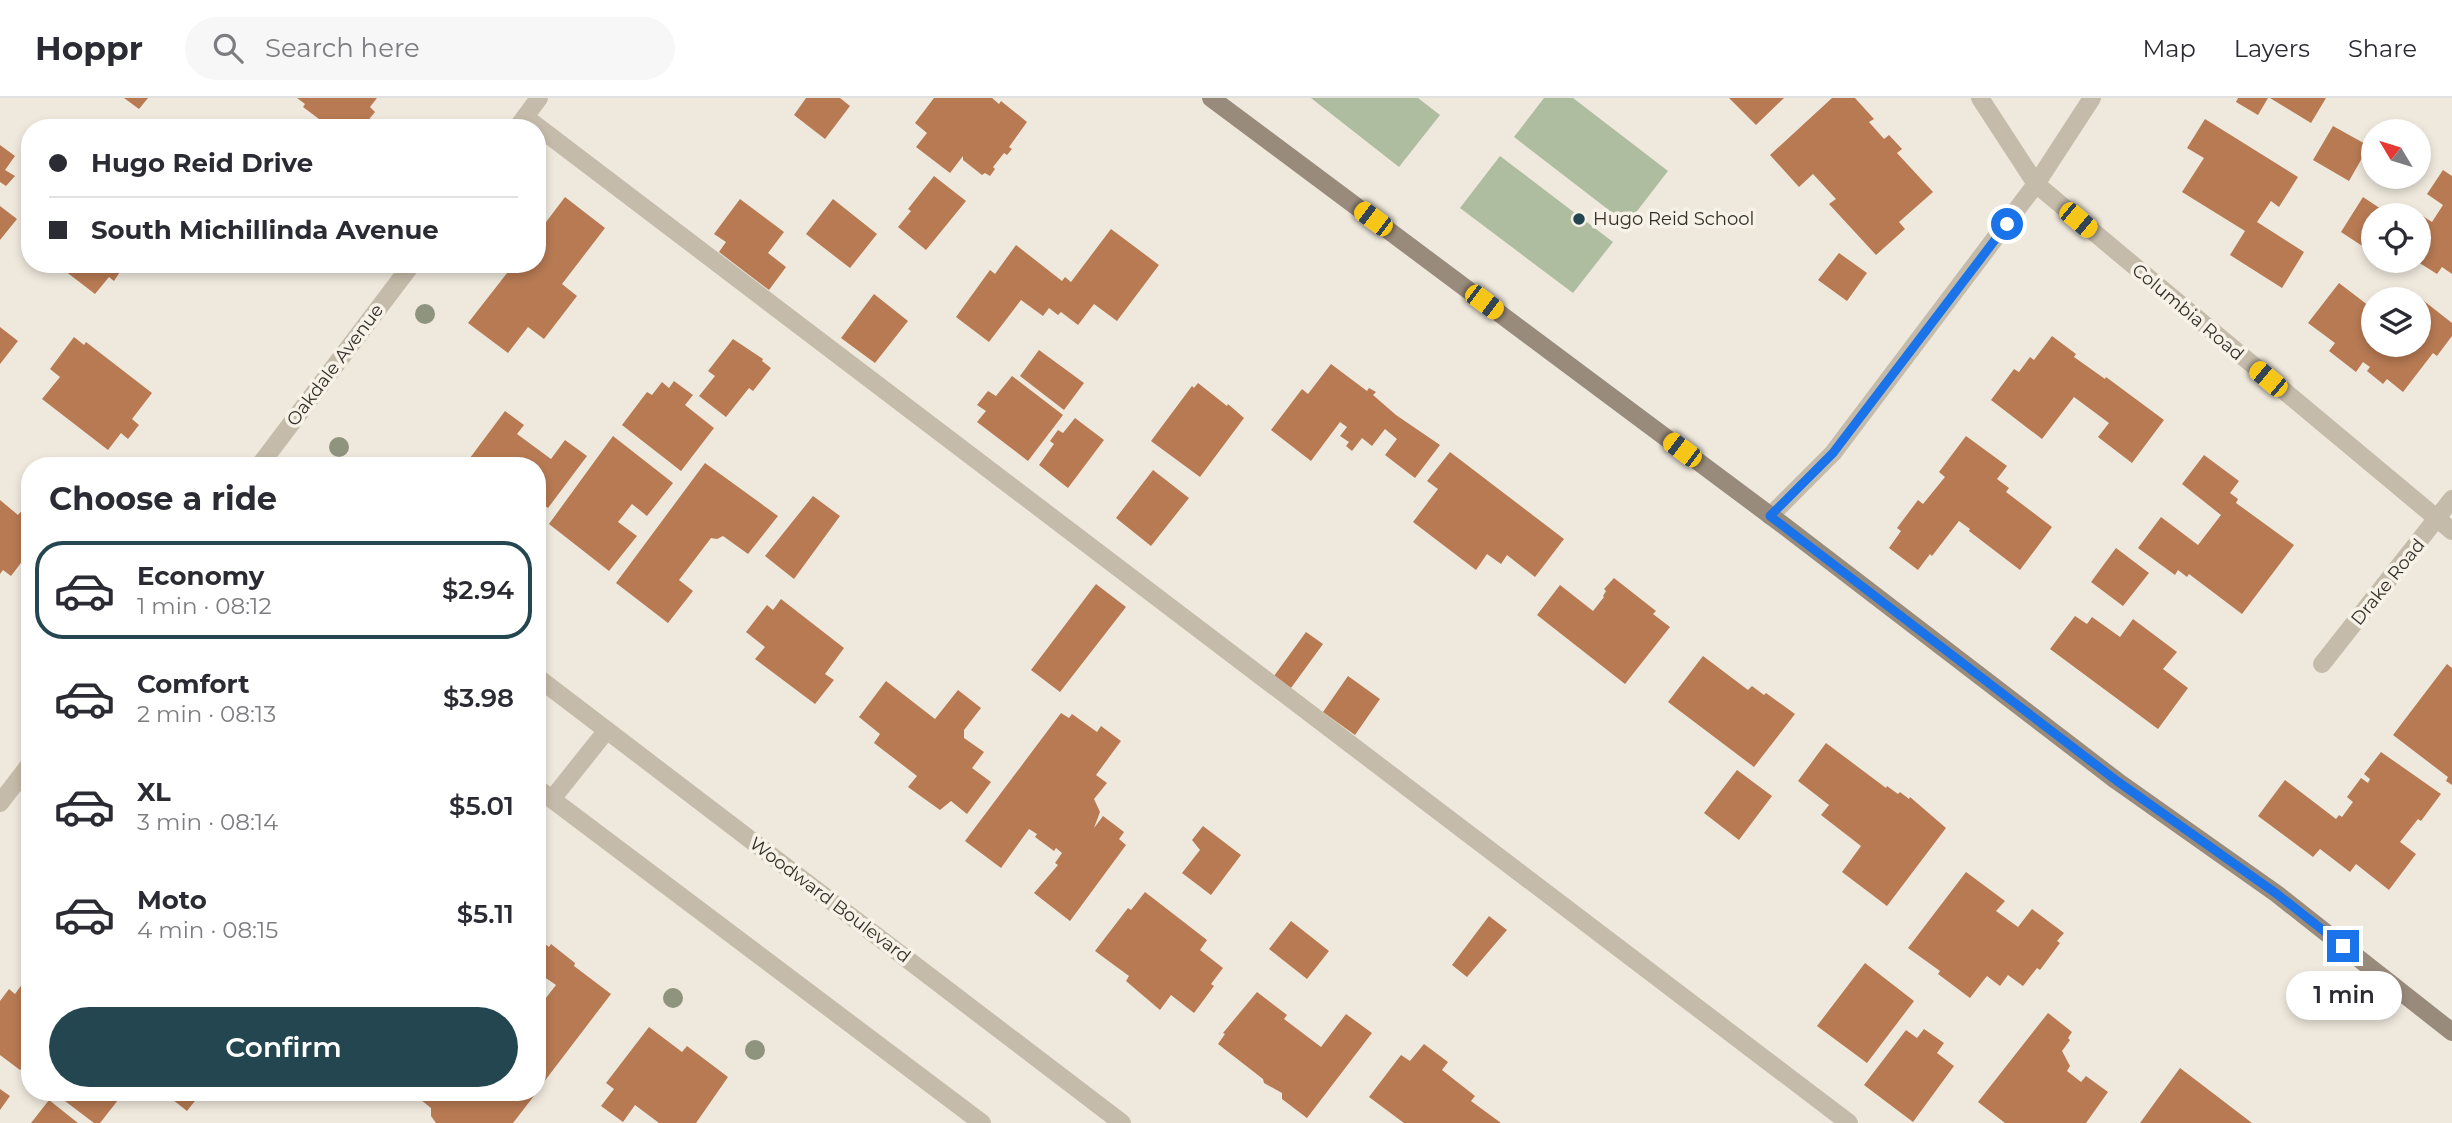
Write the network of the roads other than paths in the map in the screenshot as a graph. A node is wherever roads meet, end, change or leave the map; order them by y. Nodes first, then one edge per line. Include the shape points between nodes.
1 (539, 98) edge
2 (1211, 98) edge
3 (1980, 98) edge
4 (2092, 98) edge
5 (523, 119) edge
6 (546, 141) edge
7 (2036, 184) junction
8 (405, 273) edge
9 (265, 457) edge
10 (2452, 499) edge
11 (1770, 516) junction
12 (2437, 520) junction
13 (2452, 531) edge
14 (2322, 664) dead end
15 (546, 684) edge
16 (607, 730) junction
17 (21, 776) edge
18 (546, 791) edge
19 (546, 795) edge
20 (0, 803) edge
21 (2452, 1032) edge
22 (982, 1123) edge
23 (1122, 1123) edge
24 (1849, 1123) edge

1 - 5 street
2 - 11 main road
3 - 7 street, Columbia Road
4 - 7 street
6 - 24 street
7 - 11 street via 1833,453
7 - 12 street, Columbia Road
8 - 9 street, Oakdale Avenue
10 - 12 street, Drake Road
11 - 21 main road via 2117,781 2277,894
12 - 13 street, Columbia Road
12 - 14 street, Drake Road
15 - 16 street, Woodward Boulevard
16 - 18 street
16 - 23 street, Woodward Boulevard
17 - 20 street
19 - 22 street

